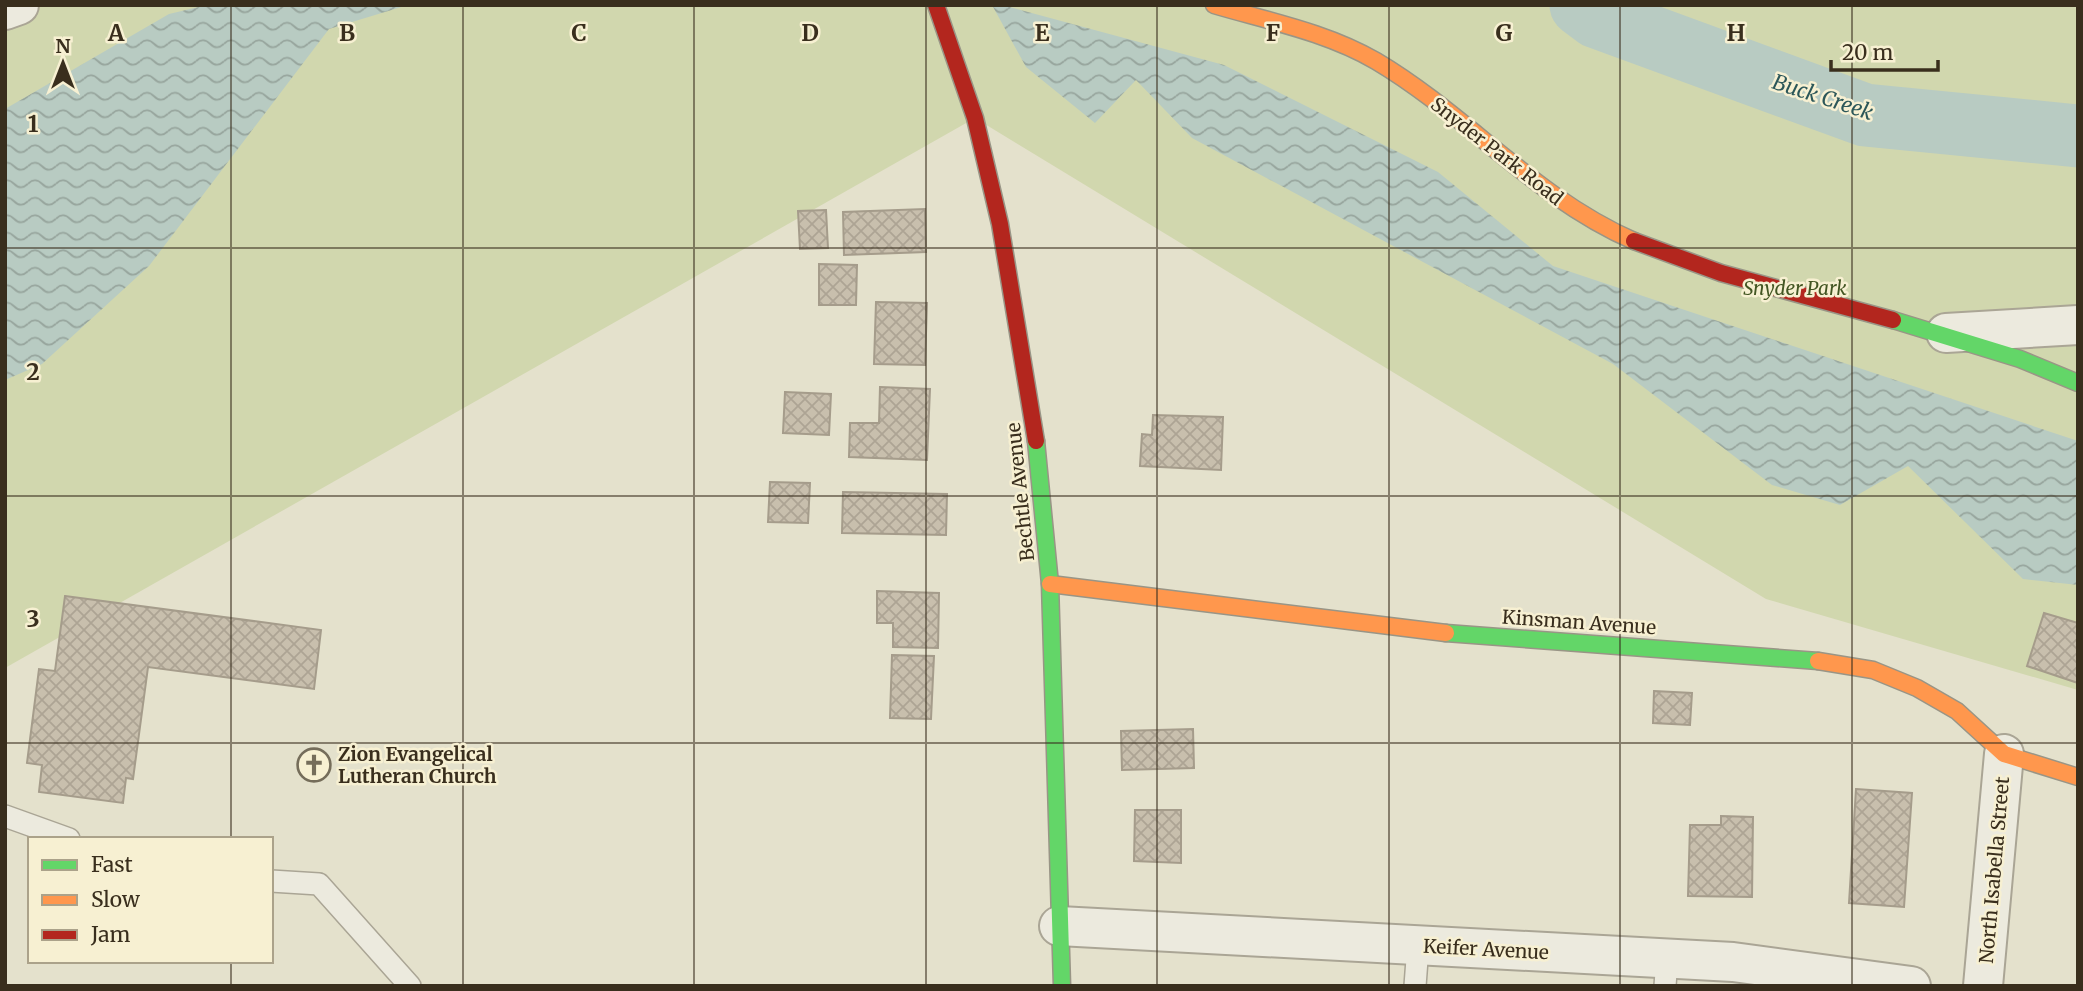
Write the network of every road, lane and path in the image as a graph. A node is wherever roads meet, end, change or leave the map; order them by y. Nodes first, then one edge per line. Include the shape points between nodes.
1 (19, 5) edge
2 (936, 5) edge
3 (1214, 5) edge
4 (5, 10) edge
5 (2078, 325) edge
6 (1946, 333) junction
7 (2078, 383) edge
8 (1050, 584) junction
9 (2004, 754) junction
10 (2078, 777) edge
11 (5, 817) edge
12 (63, 837) edge
13 (273, 881) edge
14 (1059, 926) junction
15 (1418, 946) junction
16 (1666, 972) edge
17 (410, 986) edge
18 (1062, 986) edge
19 (1415, 986) edge
20 (1911, 986) edge
21 (1983, 986) edge

1 - 4 street
2 - 8 street, Bechtle Avenue via 975,118 1000,224 1034,418
3 - 6 street, Snyder Park Road via 1323,37 1374,60 1432,100 1544,191 1604,228 1750,282
5 - 6 street, Snyder Park Road
6 - 7 street, Snyder Park Road
8 - 9 street, Kinsman Avenue via 1402,630 1814,660 1873,670 1957,711
8 - 14 street, Bechtle Avenue
9 - 10 street, Kinsman Avenue
9 - 21 street, North Isabella Street
11 - 12 lane
13 - 17 lane via 319,884
14 - 15 street, Keifer Avenue
14 - 18 street, Bechtle Avenue
15 - 16 street, Keifer Avenue
15 - 19 lane
16 - 20 street, Keifer Avenue via 1733,962

